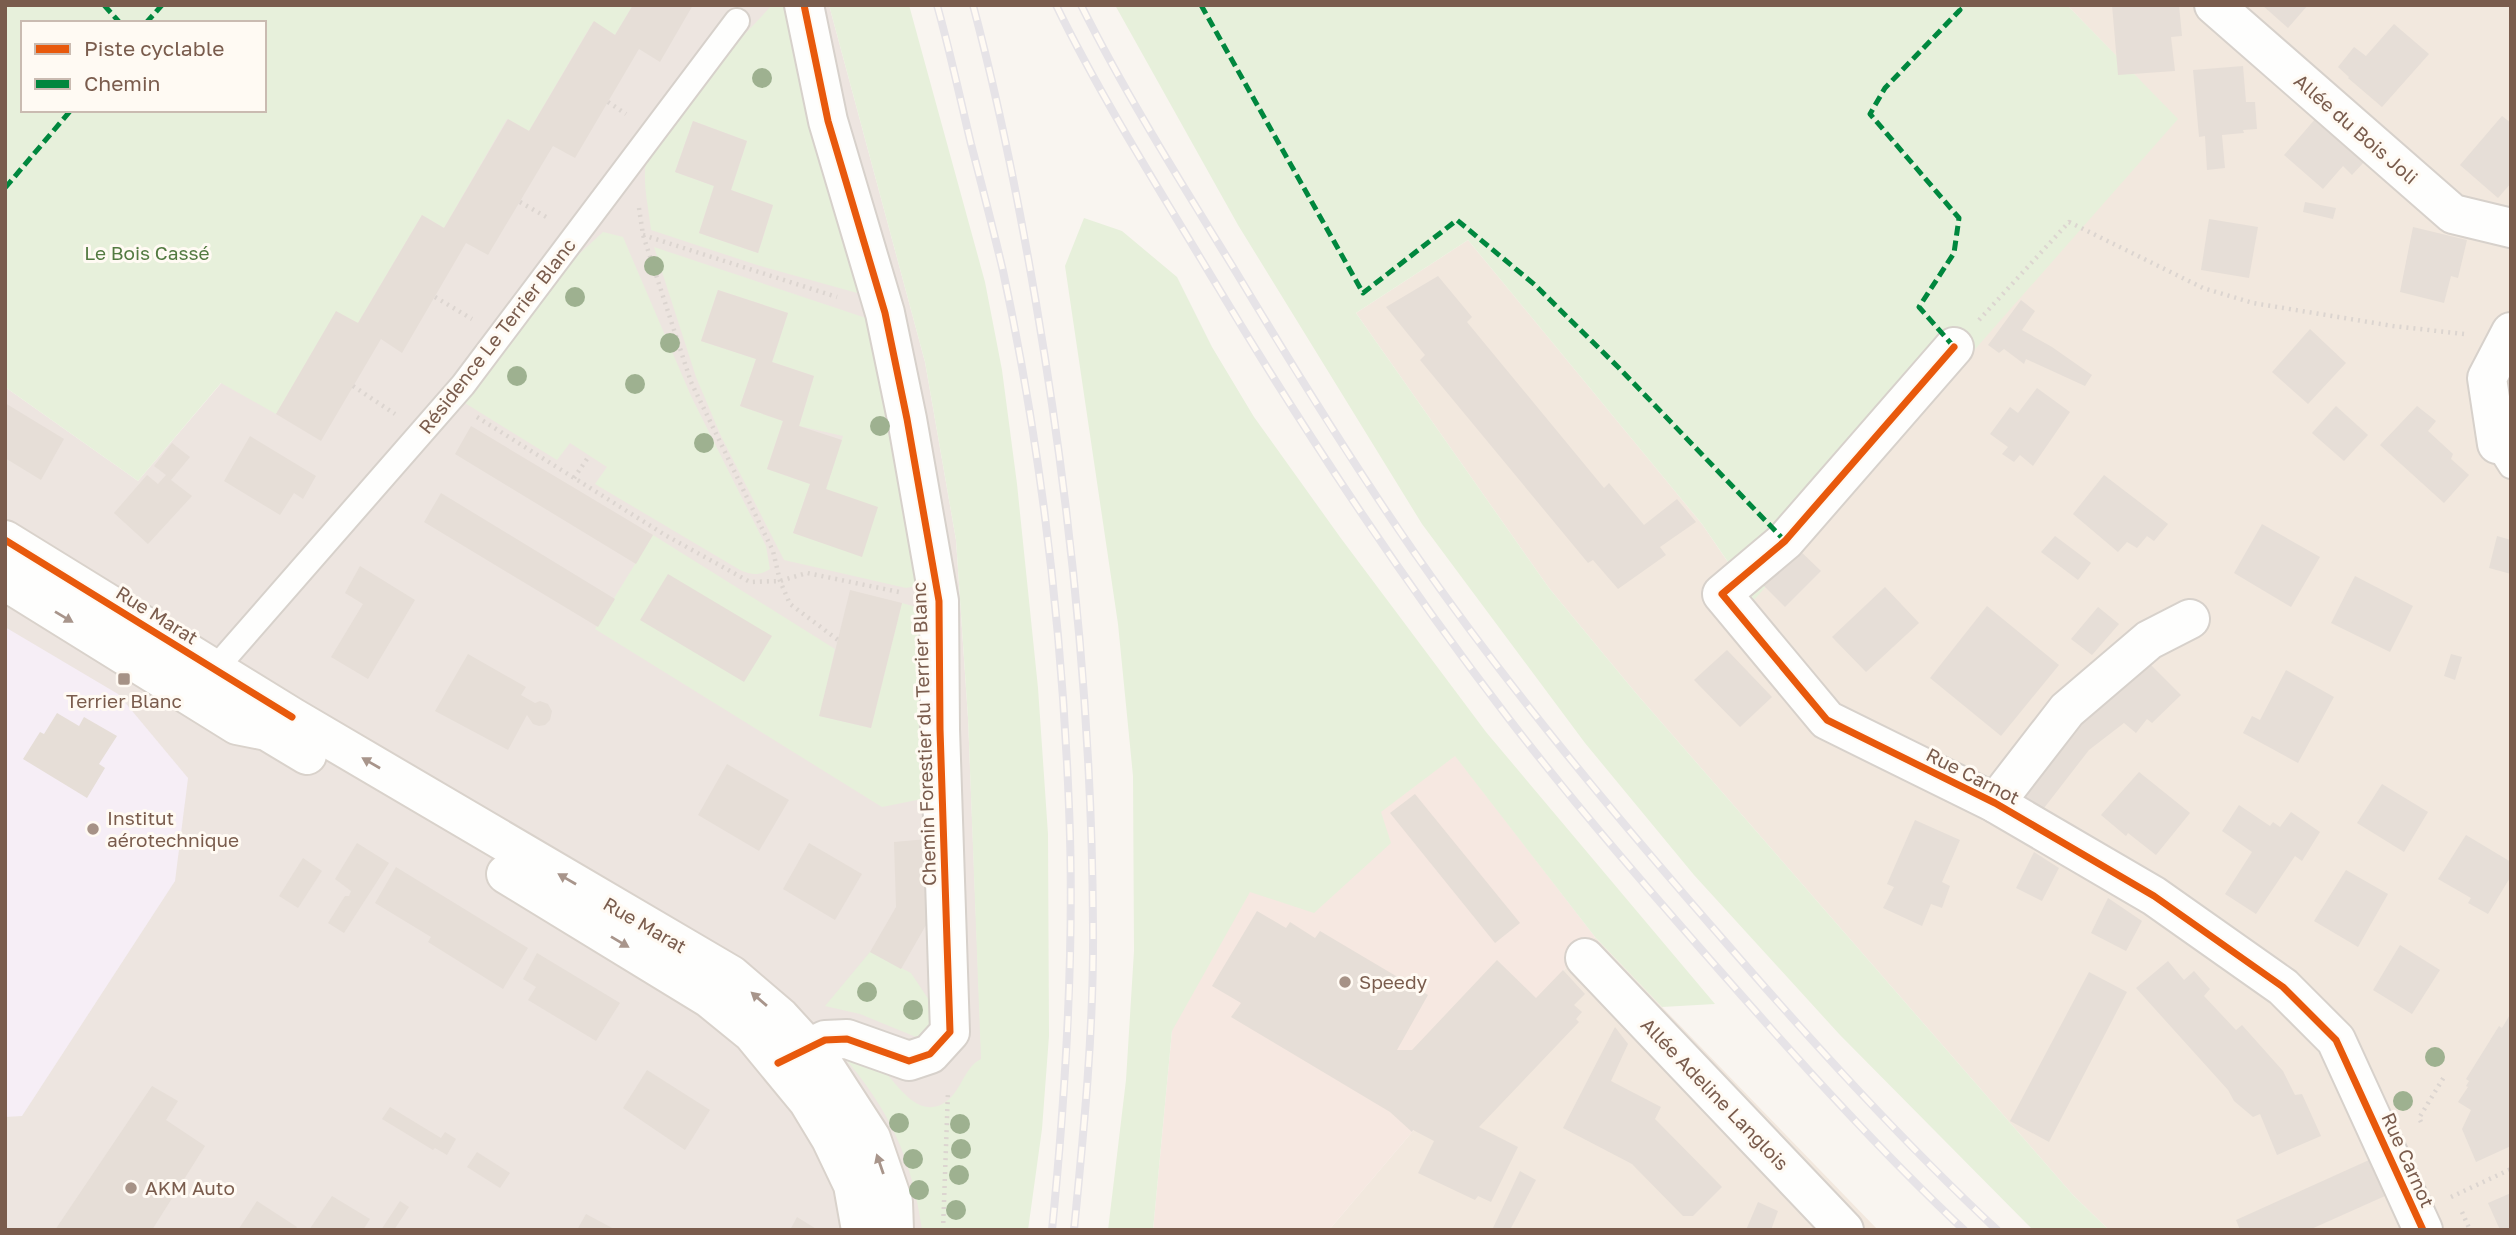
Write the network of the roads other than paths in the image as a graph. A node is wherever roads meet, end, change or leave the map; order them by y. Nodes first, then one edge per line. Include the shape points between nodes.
1 (804, 5) edge
2 (2214, 5) edge
3 (737, 21) dead end
4 (2511, 228) edge
5 (2511, 332) edge
6 (1954, 347) road end
7 (2504, 455) edge
8 (5, 540) edge
9 (5, 581) edge
10 (2190, 619) dead end
11 (214, 670) junction
12 (1995, 803) junction
13 (1586, 958) dead end
14 (793, 1055) junction
15 (2419, 1221) edge
16 (861, 1230) edge
17 (894, 1230) edge
18 (1844, 1230) edge

1 - 14 street, Chemin Forestier du Terrier Blanc via 828,121 885,313 939,601 950,1032 930,1054 909,1061 846,1039 825,1040
2 - 4 street, Allée du Bois Joli via 2453,214
3 - 11 lane, Résidence Le Terrier Blanc via 450,400
5 - 7 street via 2487,378
6 - 12 street, Rue Carnot via 1785,541 1722,594 1827,720
8 - 11 street, Rue Marat
9 -> 14 street, Rue Marat via 237,724 267,731 624,944 709,998 752,1034
10 - 12 street via 2149,640 2067,710
14 -> 11 street, Rue Marat via 780,1017 731,975
12 - 15 street, Rue Carnot via 2154,895 2283,987 2336,1040
13 - 18 street, Allée Adeline Langlois
14 - 16 street, Rue Marat via 808,1101 853,1185
17 -> 14 street, Rue Marat via 893,1202 871,1138 823,1064

